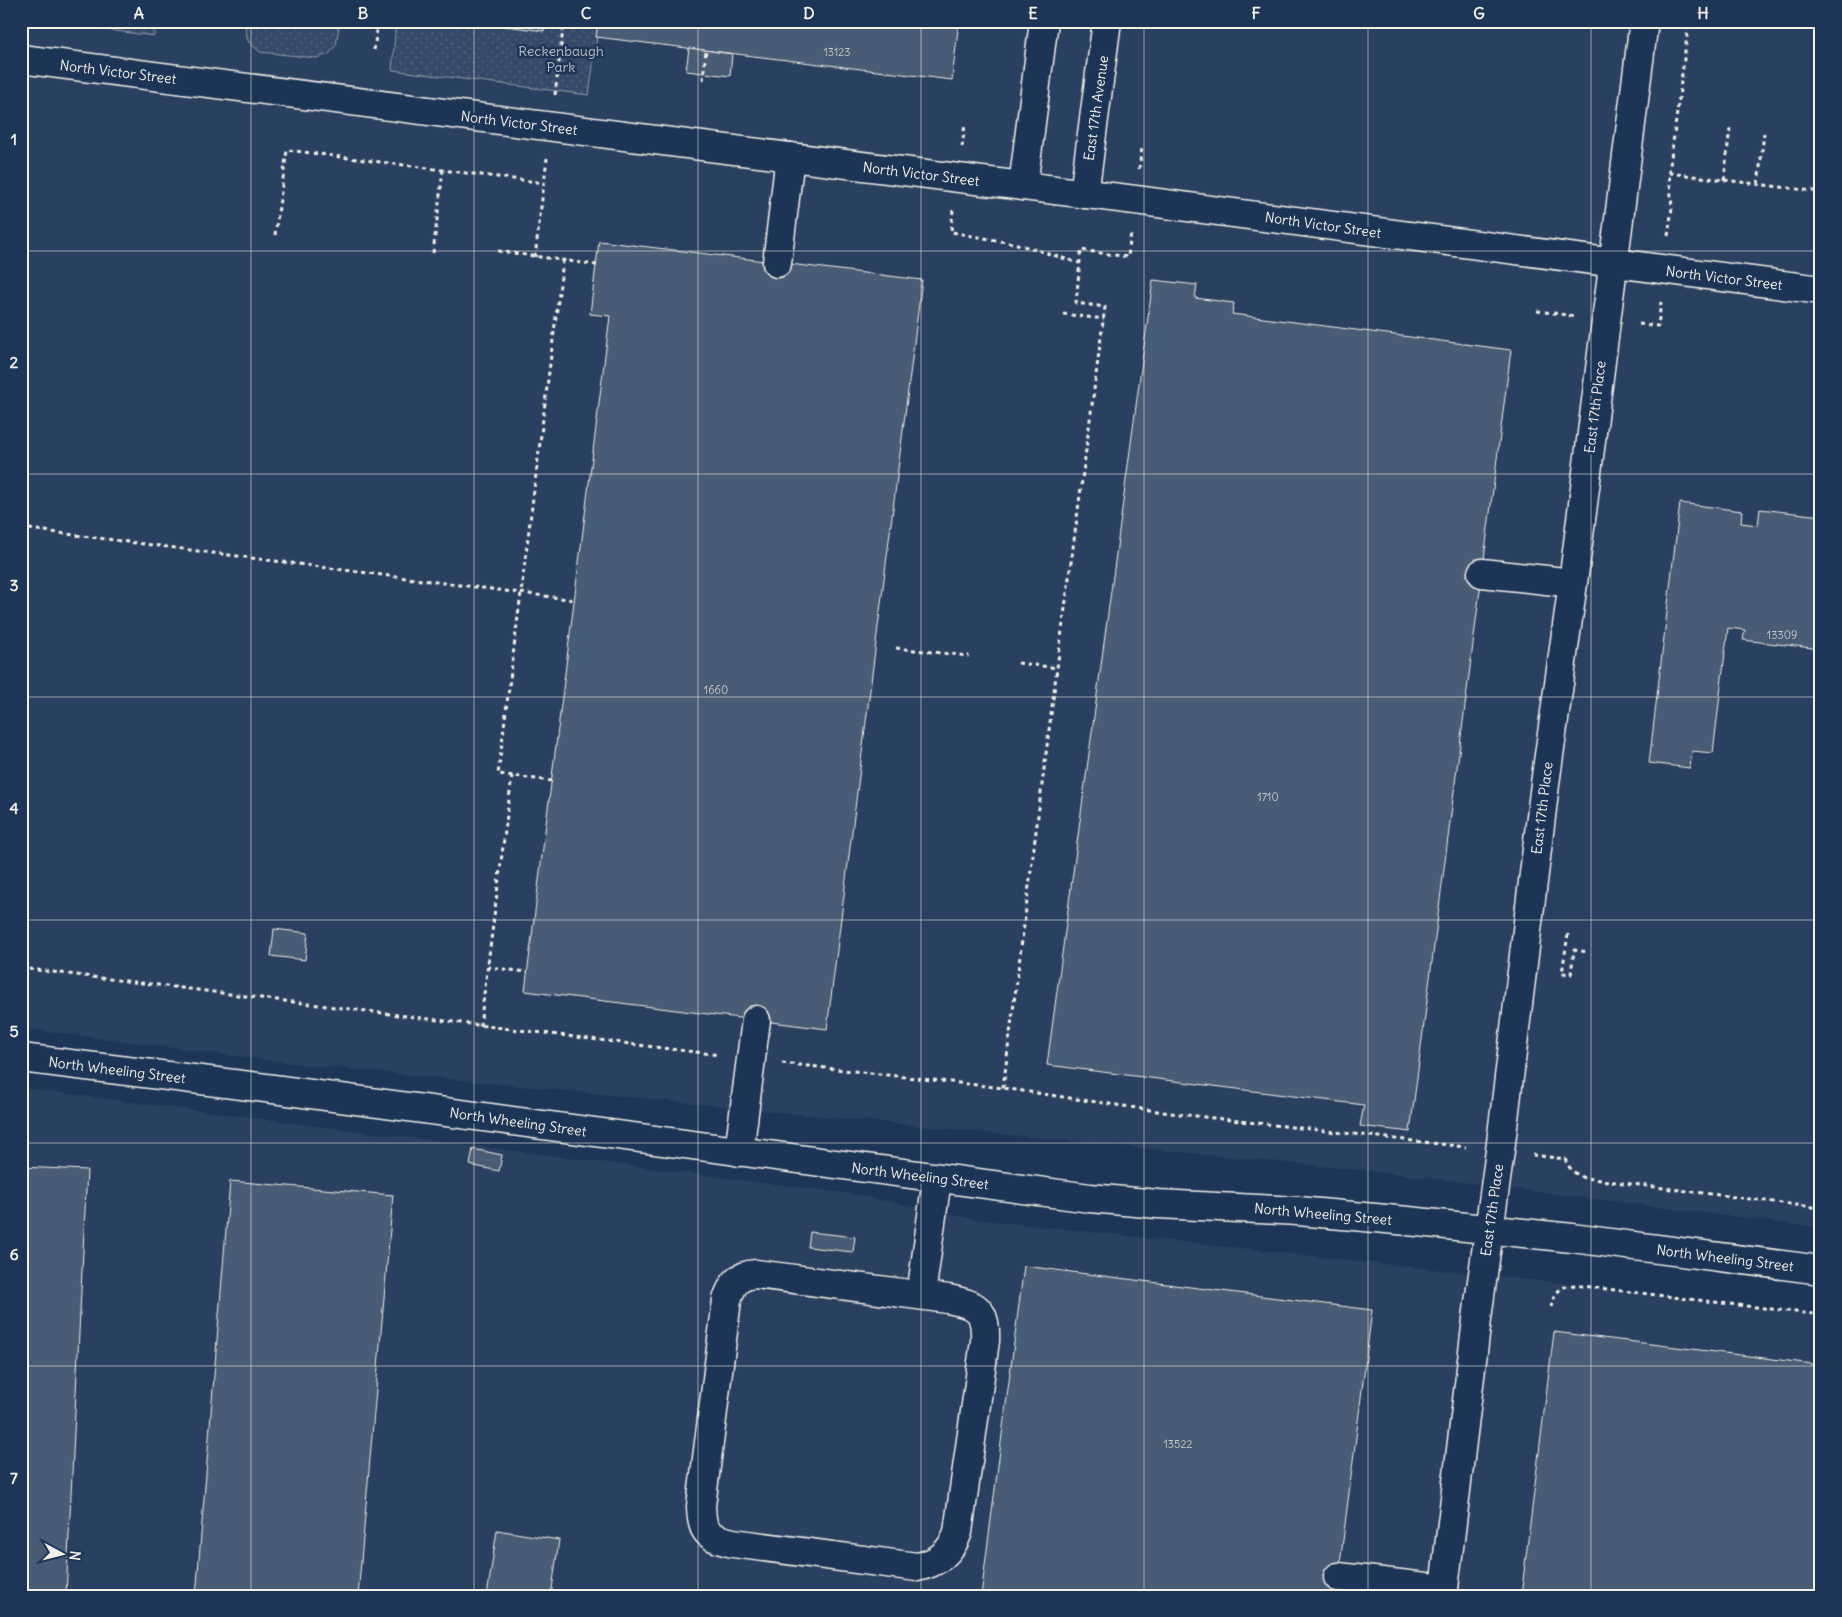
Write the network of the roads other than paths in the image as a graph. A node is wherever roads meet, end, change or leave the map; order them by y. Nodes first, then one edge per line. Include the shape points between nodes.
1 (1044, 21) edge
2 (1107, 21) edge
3 (1644, 21) edge
4 (21, 59) edge
5 (790, 157) junction
6 (1023, 186) junction
7 (1084, 194) junction
8 (777, 263) dead end
9 (1612, 263) junction
10 (1821, 290) edge
11 (1482, 573) dead end
12 (1572, 583) junction
13 (756, 1020) dead end
14 (21, 1058) edge
15 (739, 1152) junction
16 (937, 1179) junction
17 (1490, 1230) junction
18 (1821, 1270) edge
19 (921, 1296) junction
20 (1338, 1577) dead end
21 (1443, 1592) edge

1 - 6 street
2 - 7 street, East 17th Avenue
3 - 9 street, East 17th Place
4 - 5 street, North Victor Street
5 - 6 street, North Victor Street
5 - 8 street
6 - 7 street, North Victor Street
7 - 9 street, North Victor Street
9 - 10 street, North Victor Street
9 - 12 street, East 17th Place
11 - 12 street
12 - 17 street, East 17th Place
13 - 15 street
14 - 15 street, North Wheeling Street
15 - 16 street, North Wheeling Street
16 - 17 street, North Wheeling Street via 1113,1200 1298,1211
16 - 19 street
17 - 18 street, North Wheeling Street
17 - 21 street, East 17th Place
19 - 19 street via 766,1275 748,1275 735,1282 727,1300 701,1506 702,1527 712,1536 733,1543 917,1567 933,1563 947,1554 958,1532 986,1331 980,1312 972,1305
20 - 21 street

